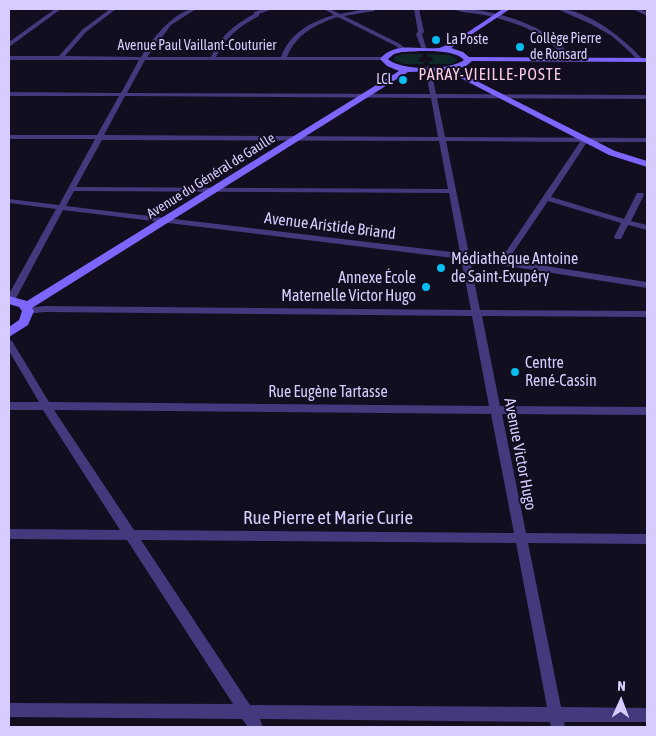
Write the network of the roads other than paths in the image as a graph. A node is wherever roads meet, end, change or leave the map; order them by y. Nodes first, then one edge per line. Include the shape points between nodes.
1 (58, 9) edge
2 (113, 9) edge
3 (193, 9) edge
4 (269, 9) edge
5 (326, 9) edge
6 (374, 9) edge
7 (416, 9) edge
8 (456, 9) edge
9 (507, 9) edge
10 (560, 9) edge
11 (636, 9) edge
12 (647, 14) edge
13 (339, 16) junction
14 (495, 16) junction
15 (9, 44) edge
16 (404, 50) junction
17 (425, 50) junction
18 (443, 50) junction
19 (9, 58) edge
20 (61, 58) junction
21 (142, 58) junction
22 (214, 58) junction
23 (283, 58) junction
24 (384, 59) junction
25 (467, 59) junction
26 (569, 60) junction
27 (644, 60) edge
28 (409, 68) junction
29 (428, 68) junction
30 (449, 68) junction
31 (9, 94) edge
32 (122, 95) junction
33 (367, 96) junction
34 (433, 96) junction
35 (500, 97) junction
36 (647, 97) edge
37 (9, 137) edge
38 (99, 138) junction
39 (298, 138) junction
40 (442, 139) junction
41 (585, 140) junction
42 (647, 140) edge
43 (647, 164) edge
44 (71, 189) junction
45 (216, 189) junction
46 (452, 191) junction
47 (640, 195) dead end
48 (546, 198) junction
49 (9, 201) edge
50 (60, 208) junction
51 (166, 220) junction
52 (626, 221) junction
53 (647, 228) edge
54 (618, 237) dead end
55 (465, 257) junction
56 (503, 262) junction
57 (647, 285) edge
58 (10, 300) edge
59 (27, 309) junction
60 (477, 312) junction
61 (647, 314) edge
62 (9, 333) edge
63 (9, 343) edge
64 (9, 406) edge
65 (46, 406) junction
66 (496, 410) junction
67 (647, 411) edge
68 (9, 534) edge
69 (130, 535) junction
70 (520, 538) junction
71 (647, 539) edge
72 (9, 710) edge
73 (246, 712) junction
74 (647, 715) edge
75 (557, 721) edge
76 (256, 727) edge

1 - 15 street
2 - 20 street via 91,24 70,44
3 - 21 street via 169,24
4 - 22 street via 256,13 237,26 217,48
5 - 13 street
6 - 13 street
7 - 17 street
8 - 14 street
9 - 14 street
10 - 27 street via 614,35
11 - 12 street
13 - 16 street
13 - 23 street via 297,35 289,43
14 - 18 street
14 - 26 street via 538,32 557,45
16 - 17 street
16 - 24 street via 390,52
17 - 18 street
18 - 25 street via 461,54
19 - 20 street, Avenue Paul Vaillant-Couturier
20 - 21 street, Avenue Paul Vaillant-Couturier
21 - 22 street, Avenue Paul Vaillant-Couturier
21 - 32 street
22 - 23 street, Avenue Paul Vaillant-Couturier
23 - 24 street, Avenue Paul Vaillant-Couturier
24 - 28 street via 392,66
25 - 26 street
25 - 30 street via 462,66
26 - 27 street
28 - 29 street
28 - 33 street, Avenue du Général de Gaulle
29 - 30 street
29 - 34 street, Avenue Victor Hugo
30 - 35 street
31 - 32 street
32 - 33 street
32 - 38 street
33 - 34 street
33 - 39 street, Avenue du Général de Gaulle
34 - 35 street
34 - 40 street, Avenue Victor Hugo
35 - 36 street
35 - 41 street
37 - 38 street
38 - 39 street
38 - 44 street
39 - 40 street
39 - 45 street, Avenue du Général de Gaulle
40 - 41 street
40 - 46 street, Avenue Victor Hugo
41 - 42 street
41 - 43 street
41 - 48 street
44 - 45 street
44 - 50 street
45 - 46 street
45 - 51 street, Avenue du Général de Gaulle
46 - 55 street, Avenue Victor Hugo
47 - 52 street
48 - 52 street
48 - 56 street
49 - 50 street, Avenue Aristide Briand
50 - 51 street, Avenue Aristide Briand
50 - 58 street
51 - 55 street, Avenue Aristide Briand
51 - 59 street, Avenue du Général de Gaulle
52 - 53 street
52 - 54 street
55 - 56 street, Avenue Aristide Briand
55 - 60 street, Avenue Victor Hugo
56 - 57 street, Avenue Aristide Briand
58 - 59 street
59 - 60 street
59 - 62 street via 24,322
60 - 61 street
60 - 66 street, Avenue Victor Hugo
63 - 65 street
64 - 65 street, Rue Eugène Tartasse
65 - 66 street, Rue Eugène Tartasse
65 - 69 street
66 - 67 street, Rue Eugène Tartasse
66 - 70 street, Avenue Victor Hugo
68 - 69 street, Rue Pierre et Marie Curie
69 - 70 street, Rue Pierre et Marie Curie
69 - 73 street
70 - 71 street, Rue Pierre et Marie Curie
70 - 75 street, Avenue Victor Hugo
72 - 73 street
73 - 75 street
73 - 76 street
74 - 75 street

